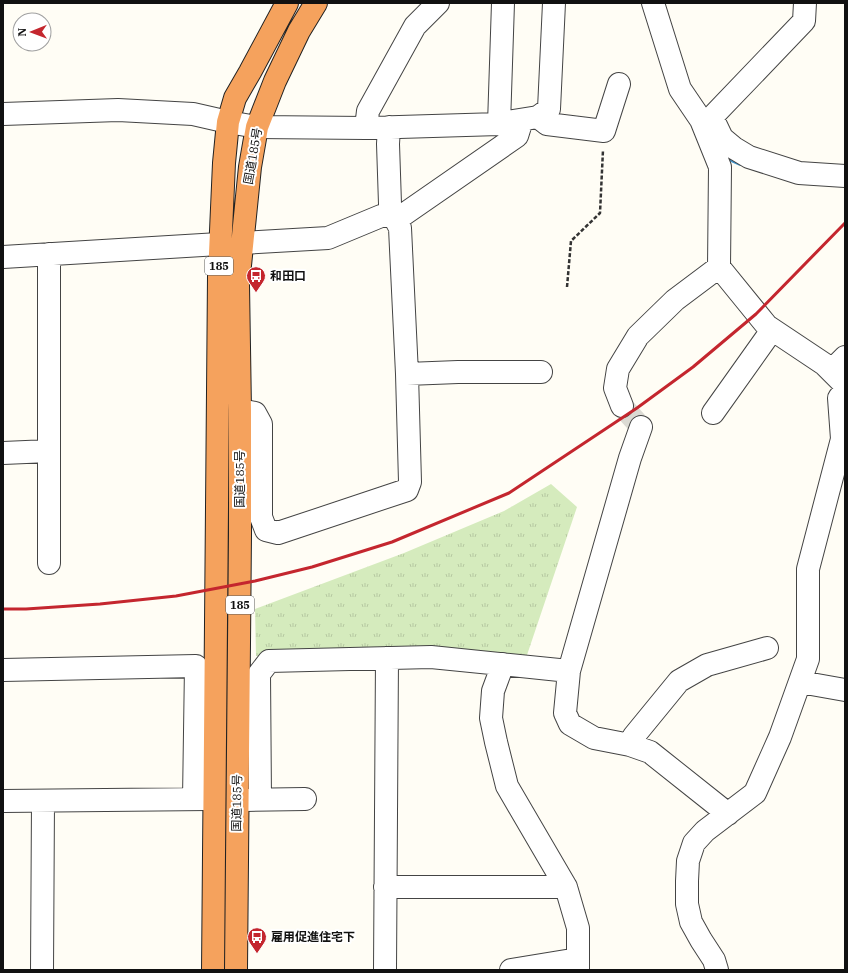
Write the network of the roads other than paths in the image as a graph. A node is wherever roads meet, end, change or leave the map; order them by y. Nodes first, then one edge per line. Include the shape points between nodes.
1 (287, 3) edge
2 (316, 3) edge
3 (438, 3) edge
4 (503, 3) edge
5 (554, 3) edge
6 (653, 3) edge
7 (804, 3) edge
8 (619, 84) dead end
9 (3, 114) edge
10 (530, 118) junction
11 (707, 118) junction
12 (228, 122) junction
13 (499, 124) junction
14 (257, 127) junction
15 (389, 127) junction
16 (366, 128) junction
17 (845, 176) edge
18 (393, 216) junction
19 (242, 243) junction
20 (220, 244) junction
21 (49, 254) junction
22 (3, 257) edge
23 (719, 267) junction
24 (772, 330) junction
25 (840, 371) edge
26 (541, 372) dead end
27 (407, 374) junction
28 (845, 390) edge
29 (622, 406) tunnel mouth
30 (240, 410) junction
31 (713, 414) dead end
32 (641, 427) dead end
33 (49, 451) junction
34 (3, 453) edge
35 (49, 563) dead end
36 (766, 648) dead end
37 (387, 658) junction
38 (504, 664) junction
39 (3, 670) edge
40 (569, 671) junction
41 (800, 682) junction
42 (845, 690) edge
43 (630, 745) junction
44 (204, 799) junction
45 (305, 799) dead end
46 (237, 800) junction
47 (260, 800) junction
48 (3, 801) edge
49 (43, 801) junction
50 (728, 814) junction
51 (385, 887) junction
52 (566, 887) junction
53 (578, 964) edge
54 (42, 970) edge
55 (213, 970) edge
56 (236, 970) edge
57 (385, 970) edge
58 (511, 970) edge
59 (717, 970) edge

1 - 12 highway, 国道185号 / 185 via 235,98
2 - 14 highway, 国道185号 / 185 via 299,31 275,81
3 - 16 street via 415,26 368,111
4 - 13 street
5 - 10 street via 549,109
6 - 11 street via 680,89
7 - 11 street via 804,21
8 - 10 street via 604,131 547,124
9 - 12 street via 118,110 193,114
10 - 13 street
10 - 18 street via 517,136 403,215
11 - 17 street via 722,138 749,157 799,173
11 - 23 street via 720,167
12 - 14 street
12 - 20 highway, 国道185号 / 185
13 - 15 street
14 - 16 street
14 - 19 highway, 国道185号 / 185
15 - 16 street
15 - 18 street via 390,204
18 - 19 street via 381,216 328,238
18 - 27 street via 400,228
19 - 30 highway, 国道185号 / 185 via 238,285
20 - 21 street
20 - 44 highway, 国道185号 / 185
21 - 22 street
21 - 33 street
23 - 24 street via 766,326
23 - 29 street via 675,300 638,336 618,369 615,388
24 - 25 street via 824,364
24 - 31 street
26 - 27 street
27 - 30 street via 410,482 407,490 278,534 266,530 261,517 261,424 255,413
28 - 41 street via 839,398 842,439 808,569 808,659
30 - 46 highway, 国道185号 / 185
32 - 40 street
33 - 34 street
33 - 35 street
36 - 43 street via 706,665 679,681 634,736
37 - 38 street via 431,657
37 - 47 street via 269,661 259,674
37 - 51 street
38 - 40 street
38 - 52 street via 493,691 491,718 507,786
39 - 44 street via 196,666
40 - 43 street via 565,714 570,724 594,738
41 - 42 street
41 - 50 street via 780,737 755,793
43 - 50 street via 650,752
44 - 49 street
44 - 55 highway, 国道185号 / 185
45 - 47 street
46 - 47 street
46 - 56 highway, 国道185号 / 185
48 - 49 street
49 - 54 street
50 - 59 street via 694,843 688,861 687,904 691,922 714,960
51 - 52 street
51 - 57 street
52 - 53 street via 578,928
53 - 58 street

